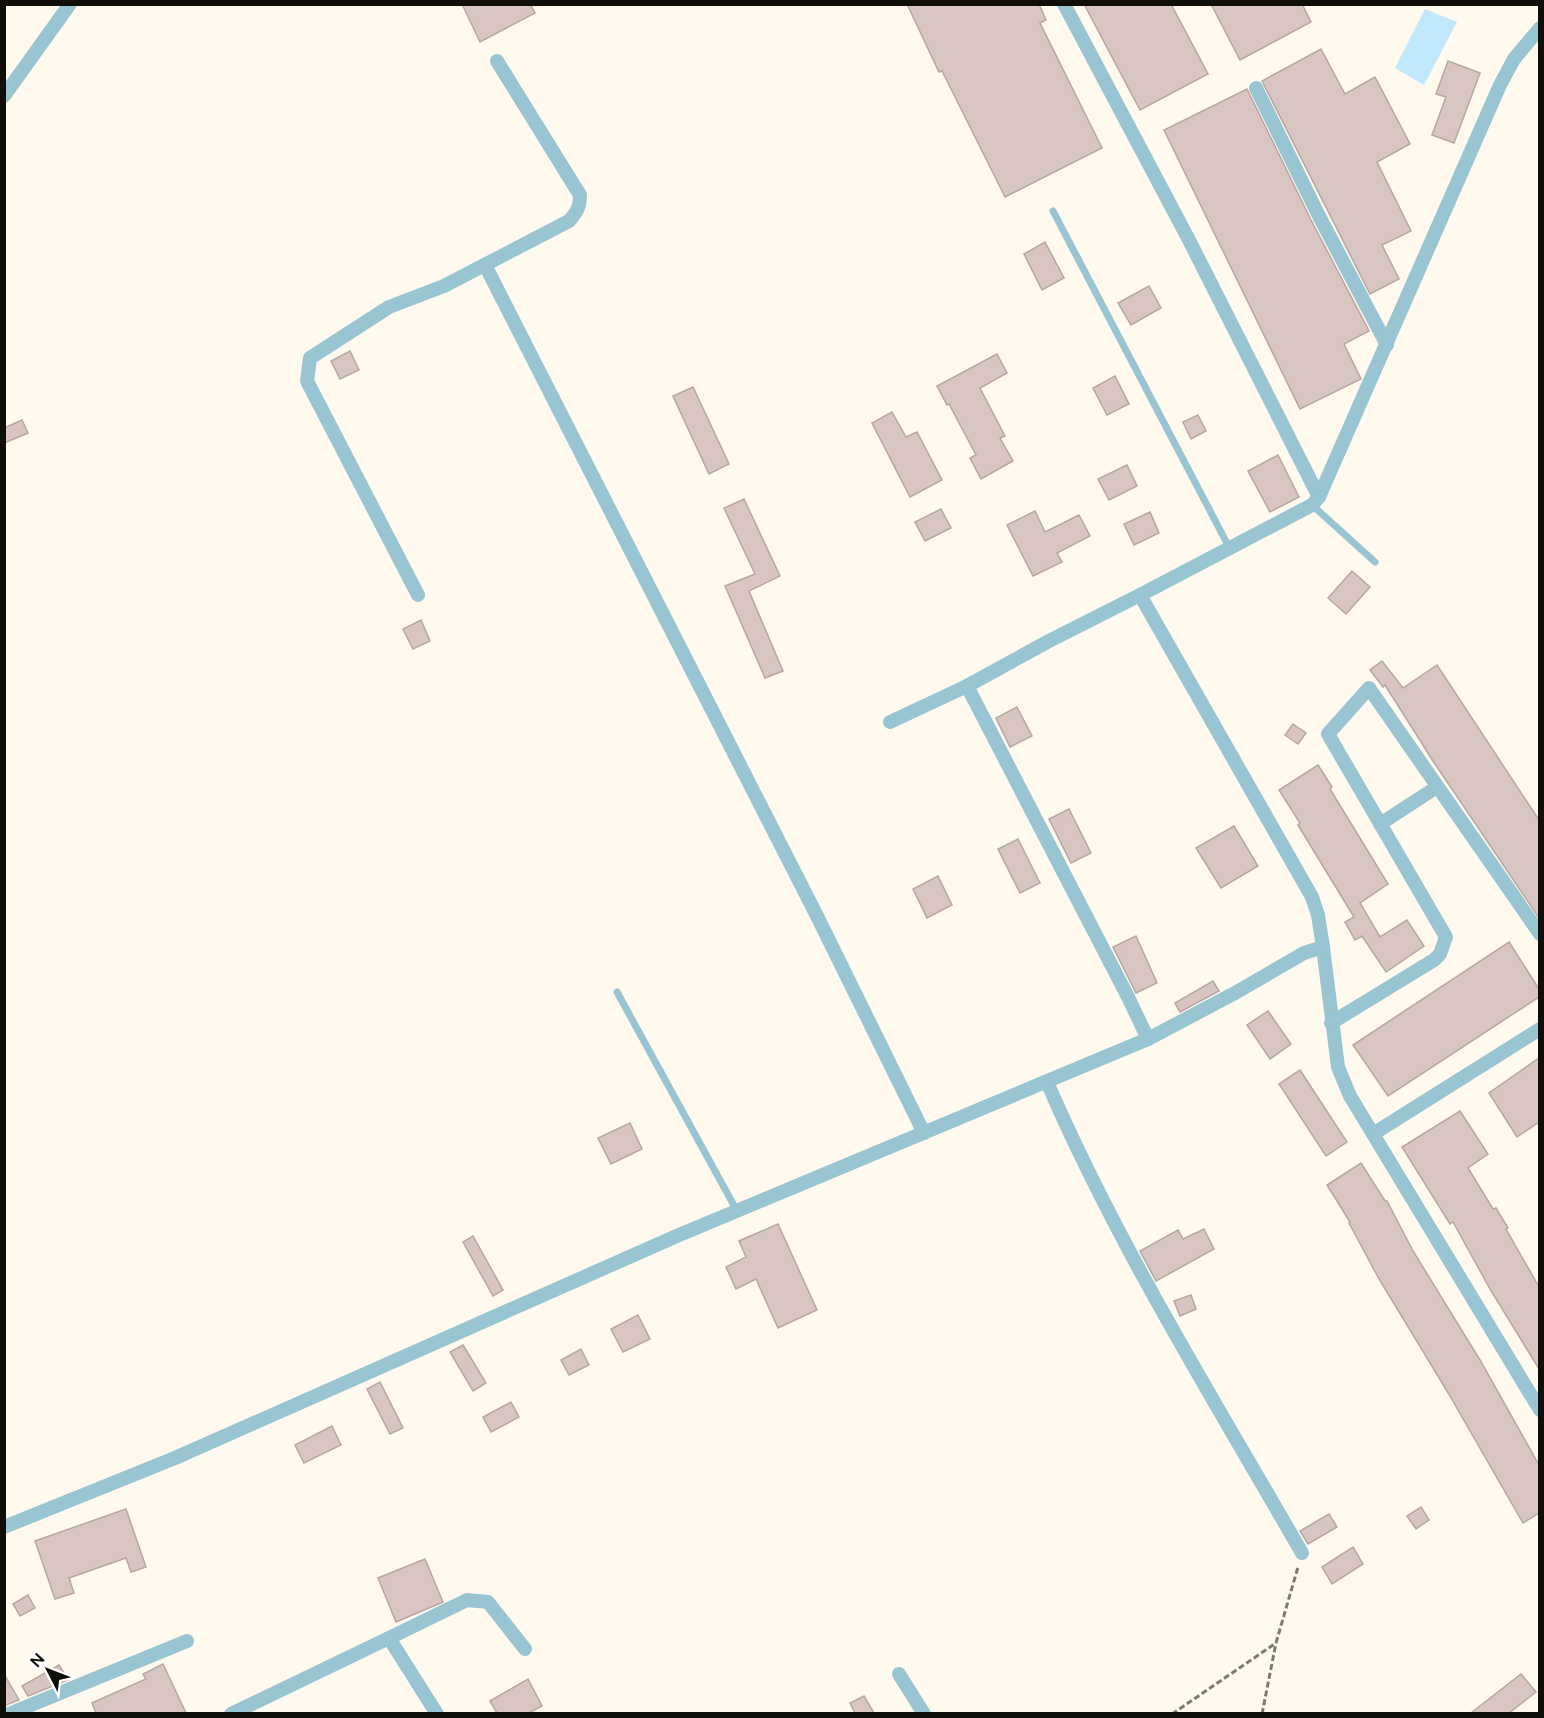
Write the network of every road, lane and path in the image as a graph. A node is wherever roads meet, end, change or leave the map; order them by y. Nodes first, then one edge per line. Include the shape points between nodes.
1 (70, 4) edge
2 (1064, 4) edge
3 (1539, 28) edge
4 (497, 61) dead end
5 (1256, 88) dead end
6 (4, 96) edge
7 (1053, 211) dead end
8 (485, 265) junction
9 (1387, 345) junction
10 (1316, 501) junction
11 (1230, 549) junction
12 (1375, 562) dead end
13 (418, 595) dead end
14 (1140, 595) junction
15 (967, 686) junction
16 (890, 722) dead end
17 (1437, 787) junction
18 (1380, 824) junction
19 (1539, 934) edge
20 (1323, 947) junction
21 (617, 992) dead end
22 (1331, 1023) junction
23 (1539, 1029) edge
24 (1148, 1040) junction
25 (1047, 1082) junction
26 (924, 1133) junction
27 (1373, 1134) junction
28 (736, 1211) junction
29 (1539, 1410) edge
30 (4, 1527) edge
31 (1302, 1553) joint
32 (388, 1638) junction
33 (187, 1641) dead end
34 (1276, 1643) junction
35 (525, 1649) dead end
36 (899, 1674) dead end
37 (9, 1713) edge
38 (231, 1713) edge
39 (437, 1713) edge
40 (924, 1713) edge
41 (1172, 1713) edge
42 (1262, 1713) edge

1 - 6 street
2 - 10 street via 1189,240
3 - 9 street via 1514,59 1500,85
4 - 8 street via 580,195 580,205 569,221
5 - 9 street
7 - 11 lane
8 - 13 street via 389,307 310,358 307,381
8 - 26 street via 796,873
9 - 10 street
10 - 11 street
10 - 12 lane
11 - 14 street
14 - 15 street
14 - 20 street via 1312,897
15 - 16 street
15 - 24 street
17 - 18 street
17 - 18 street via 1369,688 1328,734
17 - 19 street
18 - 22 street via 1446,937 1444,946 1434,960
20 - 22 street
20 - 24 street via 1304,953
21 - 28 lane
22 - 27 street via 1338,1067
23 - 27 street
24 - 25 street
25 - 26 street
25 - 31 street via 1096,1191
26 - 28 street
27 - 29 street
28 - 30 street via 175,1458
31 - 34 path
32 - 35 street via 467,1600 488,1602
32 - 38 street
32 - 39 street
33 - 37 street
34 - 41 path
34 - 42 path
36 - 40 street

